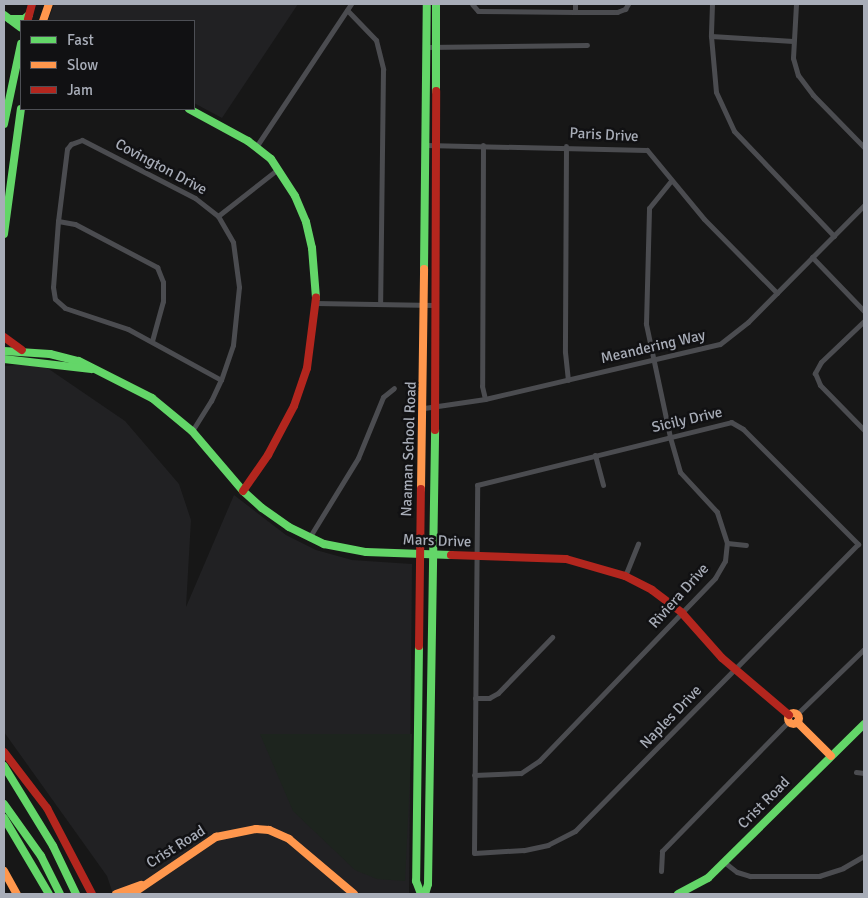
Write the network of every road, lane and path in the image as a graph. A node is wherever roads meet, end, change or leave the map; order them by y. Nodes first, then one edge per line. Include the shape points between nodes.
1 (32, 4) edge
2 (49, 4) edge
3 (351, 4) edge
4 (427, 4) edge
5 (436, 4) edge
6 (472, 4) edge
7 (575, 4) edge
8 (628, 4) edge
9 (712, 4) edge
10 (796, 4) edge
11 (347, 10) junction
12 (575, 12) junction
13 (7, 17) edge
14 (28, 18) edge
15 (43, 20) edge
16 (20, 27) edge
17 (711, 36) junction
18 (793, 41) junction
19 (587, 45) dead end
20 (426, 46) junction
21 (436, 46) junction
22 (20, 49) edge
23 (22, 110) edge
24 (191, 110) edge
25 (4, 124) edge
26 (426, 145) junction
27 (436, 145) junction
28 (482, 145) junction
29 (566, 146) junction
30 (256, 147) junction
31 (864, 147) edge
32 (278, 169) junction
33 (671, 182) junction
34 (864, 205) edge
35 (218, 216) junction
36 (58, 221) junction
37 (4, 234) edge
38 (834, 236) junction
39 (812, 257) junction
40 (777, 293) junction
41 (315, 303) junction
42 (380, 304) junction
43 (424, 305) junction
44 (434, 305) junction
45 (864, 310) edge
46 (864, 321) edge
47 (4, 337) edge
48 (152, 341) junction
49 (4, 351) edge
50 (26, 352) junction
51 (4, 358) edge
52 (652, 360) junction
53 (93, 369) junction
54 (221, 380) junction
55 (568, 380) junction
56 (394, 388) dead end
57 (485, 399) junction
58 (424, 408) junction
59 (435, 408) junction
60 (864, 430) edge
61 (192, 431) junction
62 (670, 437) junction
63 (596, 454) junction
64 (603, 485) dead end
65 (243, 491) junction
66 (309, 538) junction
67 (727, 542) junction
68 (638, 544) dead end
69 (746, 544) dead end
70 (858, 544) joint
71 (420, 555) junction
72 (432, 556) junction
73 (476, 556) junction
74 (625, 576) junction
75 (682, 613) junction
76 (552, 637) dead end
77 (864, 649) edge
78 (735, 669) junction
79 (475, 698) junction
80 (793, 718) junction
81 (864, 724) edge
82 (4, 752) edge
83 (831, 756) junction
84 (4, 766) edge
85 (856, 772) dead end
86 (864, 774) edge
87 (474, 775) junction
88 (4, 804) edge
89 (4, 818) edge
90 (864, 856) edge
91 (724, 862) junction
92 (4, 871) edge
93 (661, 871) dead end
94 (141, 885) junction
95 (17, 894) edge
96 (49, 894) edge
97 (60, 894) edge
98 (76, 894) edge
99 (92, 894) edge
100 (116, 894) edge
101 (132, 894) edge
102 (354, 894) edge
103 (421, 894) edge
104 (425, 894) edge
105 (678, 894) edge

1 - 14 main road
2 - 15 main road
3 - 11 street
4 - 20 main road, Naaman School Road
5 - 21 main road, Naaman School Road
6 - 12 street via 478,12
7 - 12 street
8 - 12 street via 617,12
9 - 17 street
10 - 18 street
11 - 30 street
11 - 42 street via 376,40 383,69
13 - 14 main road
13 - 16 main road
17 - 18 street
17 - 38 street via 716,92 734,131
18 - 31 street via 798,75 813,96
19 - 21 street
20 - 21 street
20 - 26 main road, Naaman School Road
21 - 27 main road, Naaman School Road
22 - 25 main road
23 - 37 main road
24 - 30 main road
26 - 27 street, Paris Drive
26 - 43 main road, Naaman School Road
27 - 28 street, Paris Drive
27 - 44 main road, Naaman School Road
28 - 29 street, Paris Drive
28 - 57 street via 482,386
29 - 33 street, Paris Drive via 647,150
29 - 55 street via 565,352
30 - 32 main road
32 - 35 street
32 - 41 main road via 306,222 312,248
33 - 40 street, Paris Drive
33 - 52 street via 649,208 646,226 646,324
34 - 38 street, Meandering Way
35 - 36 street, Covington Drive via 195,198 82,140 71,144 68,149
35 - 54 street, Covington Drive via 233,242 239,287 233,345
36 - 48 street via 53,287 56,299 64,308 128,329
36 - 48 street via 75,224 157,267 163,282 163,301
38 - 39 street, Meandering Way
39 - 40 street, Meandering Way
39 - 45 street
40 - 52 street, Meandering Way via 720,344
41 - 42 street
41 - 65 main road via 307,368 294,406
42 - 43 street
43 - 44 street
43 - 58 main road, Naaman School Road
44 - 59 main road, Naaman School Road
46 - 60 street via 821,362 815,373 817,380
47 - 50 main road
48 - 54 street
49 - 50 main road, Mars Drive
50 - 53 main road, Mars Drive via 72,359
51 - 53 main road, Mars Drive
52 - 55 street, Meandering Way
52 - 62 street
53 - 61 main road, Mars Drive via 152,398
54 - 61 street, Covington Drive
55 - 57 street, Meandering Way
56 - 66 street via 383,397 358,458
57 - 59 street, Meandering Way
58 - 59 street, Meandering Way
58 - 71 main road, Naaman School Road
59 - 72 main road, Naaman School Road
61 - 65 main road, Mars Drive
62 - 63 street, Sicily Drive
62 - 67 street via 680,472 717,512
62 - 70 street, Sicily Drive via 737,423
63 - 64 street
63 - 73 street, Sicily Drive via 477,485
65 - 66 main road, Mars Drive via 279,521
66 - 71 main road, Mars Drive via 355,551
67 - 69 street
67 - 75 street, Riviera Drive via 724,561 715,578
68 - 74 street
70 - 78 street, Naples Drive
71 - 72 main road, Mars Drive
71 - 103 main road, Naaman School Road via 416,881
72 - 73 main road, Mars Drive
72 - 104 main road, Naaman School Road via 428,884
73 - 74 main road, Mars Drive via 566,559
73 - 79 street
74 - 75 main road, Mars Drive
75 - 78 main road, Mars Drive
75 - 87 street, Riviera Drive via 528,770
76 - 79 street via 498,693 489,698
77 - 80 street
78 - 80 main road, Mars Drive
78 - 87 street, Naples Drive via 575,831 548,845 474,853
79 - 87 street
80 - 83 main road, Mars Drive
80 - 93 street via 662,851
81 - 83 main road, Crist Road
82 - 99 main road via 47,808
83 - 91 main road, Crist Road
84 - 98 main road via 44,831
85 - 86 street
88 - 97 main road via 41,856
89 - 96 main road
90 - 91 street via 819,876 750,876 737,872
91 - 105 main road, Crist Road via 693,889
92 - 95 main road
94 - 100 main road, Crist Road
94 - 101 main road, Crist Road
94 - 102 main road, Crist Road via 216,838 256,829 270,830 289,839

